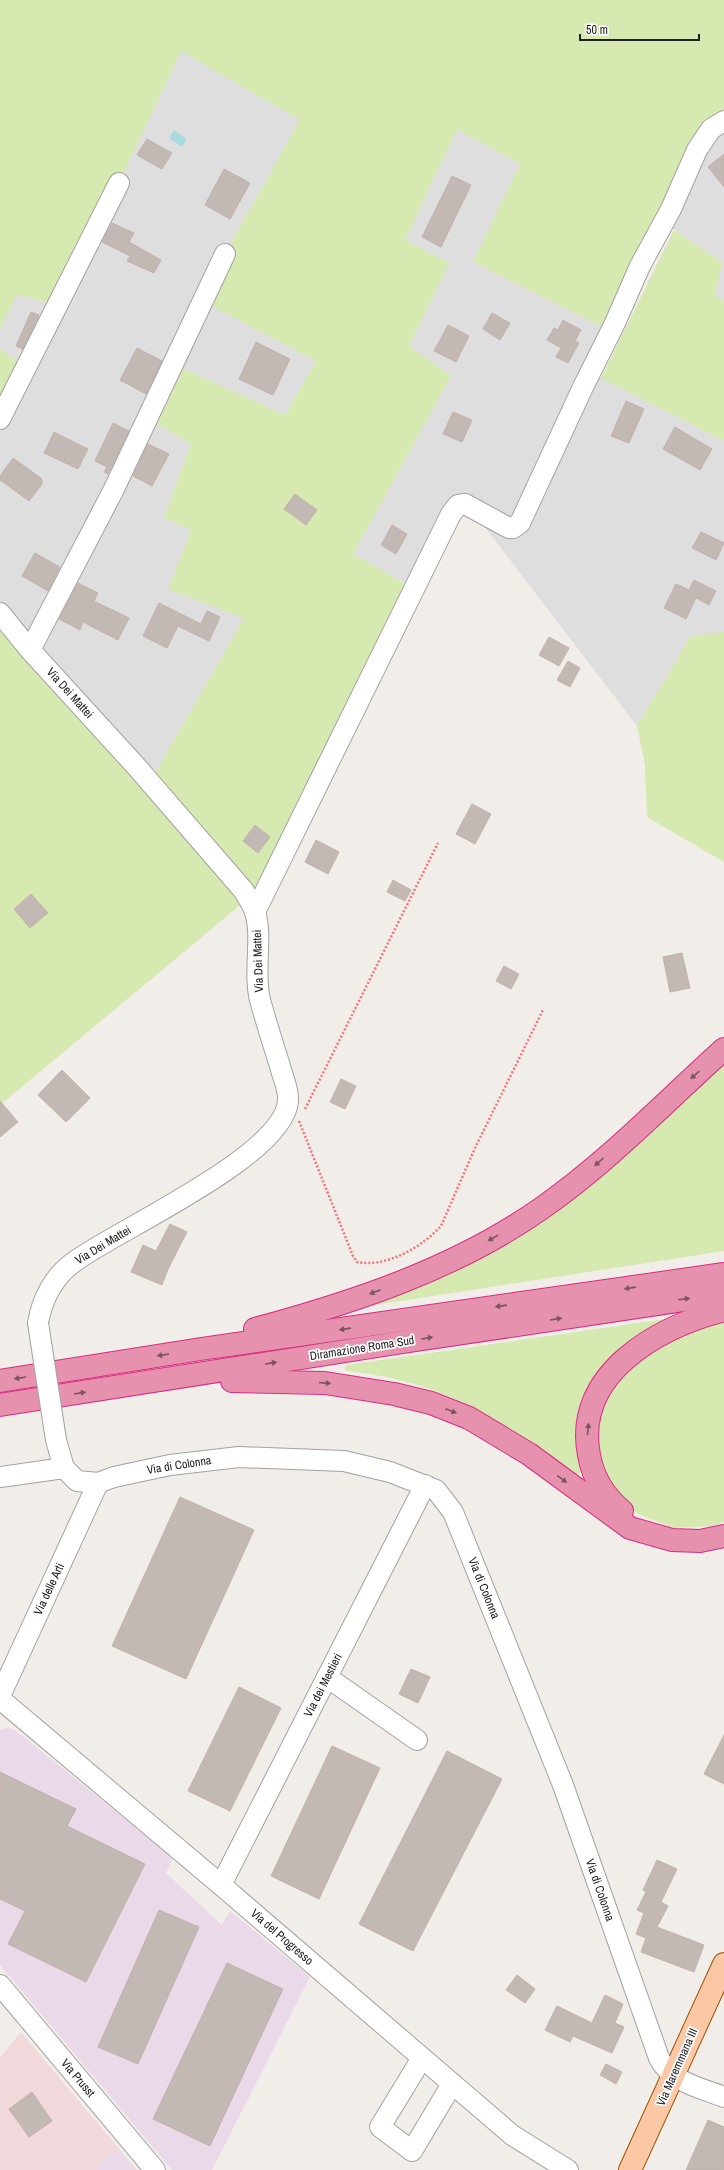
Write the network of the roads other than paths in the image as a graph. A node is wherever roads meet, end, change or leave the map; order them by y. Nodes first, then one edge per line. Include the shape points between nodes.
1 (724, 121) edge
2 (119, 184) dead end
3 (225, 254) dead end
4 (0, 419) edge
5 (0, 613) edge
6 (30, 650) junction
7 (255, 912) junction
8 (724, 1049) edge
9 (724, 1274) edge
10 (724, 1294) edge
11 (724, 1310) edge
12 (201, 1349) junction
13 (191, 1377) junction
14 (0, 1381) edge
15 (0, 1405) edge
16 (64, 1468) junction
17 (0, 1477) edge
18 (98, 1483) junction
19 (425, 1486) junction
20 (648, 1534) junction
21 (724, 1536) edge
22 (327, 1677) junction
23 (0, 1696) edge
24 (0, 1699) edge
25 (417, 1740) dead end
26 (221, 1885) junction
27 (724, 1964) edge
28 (0, 1985) edge
29 (422, 2058) junction
30 (673, 2075) junction
31 (452, 2084) junction
32 (724, 2097) edge
33 (155, 2170) edge
34 (568, 2170) edge
35 (630, 2170) edge

1 - 7 street via 711,129 697,150 520,523 514,528 509,528 465,504 458,505 451,514
2 - 4 street
3 - 6 street via 113,491
5 - 6 street, Via Dei Mattei
6 - 7 street, Via Dei Mattei via 135,765 244,891
7 - 16 street, Via Dei Mattei, bridge via 259,998 288,1093 292,1116 238,1162 173,1204 73,1262 48,1290 40,1308 38,1323 56,1440
8 -> 12 highway via 576,1182 508,1230 444,1264 369,1294 318,1312 232,1335
9 -> 12 highway, Diramazione Roma Sud
13 -> 10 highway, Diramazione Roma Sud
20 -> 11 highway via 610,1500 594,1474 587,1440 594,1403 609,1376 624,1359 641,1346 680,1325
12 -> 14 highway, Diramazione Roma Sud
15 -> 13 highway, Diramazione Roma Sud
13 -> 20 highway via 325,1383 394,1394 431,1404 469,1418 516,1446 621,1522
16 - 17 street
16 - 18 street, Via di Colonna via 77,1481
18 - 19 street, Via di Colonna via 170,1465 240,1457 344,1462 390,1472
18 - 23 street, Via delle Arti
19 - 22 street, Via dei Mestieri
19 - 30 street, Via di Colonna via 436,1490 453,1512 564,1785 659,2058
20 - 21 highway via 686,1541
22 - 25 street
22 - 26 street, Via dei Mestieri
24 - 26 street, Via del Progresso
26 - 29 street, Via del Progresso
27 - 30 main road, Via Maremmana III
28 - 33 street, Via Prusst
29 - 31 street, Via del Progresso
29 - 31 street via 380,2126 412,2151
30 - 32 street
30 - 35 main road, Via Maremmana III
31 - 34 street, Via del Progresso via 512,2135

